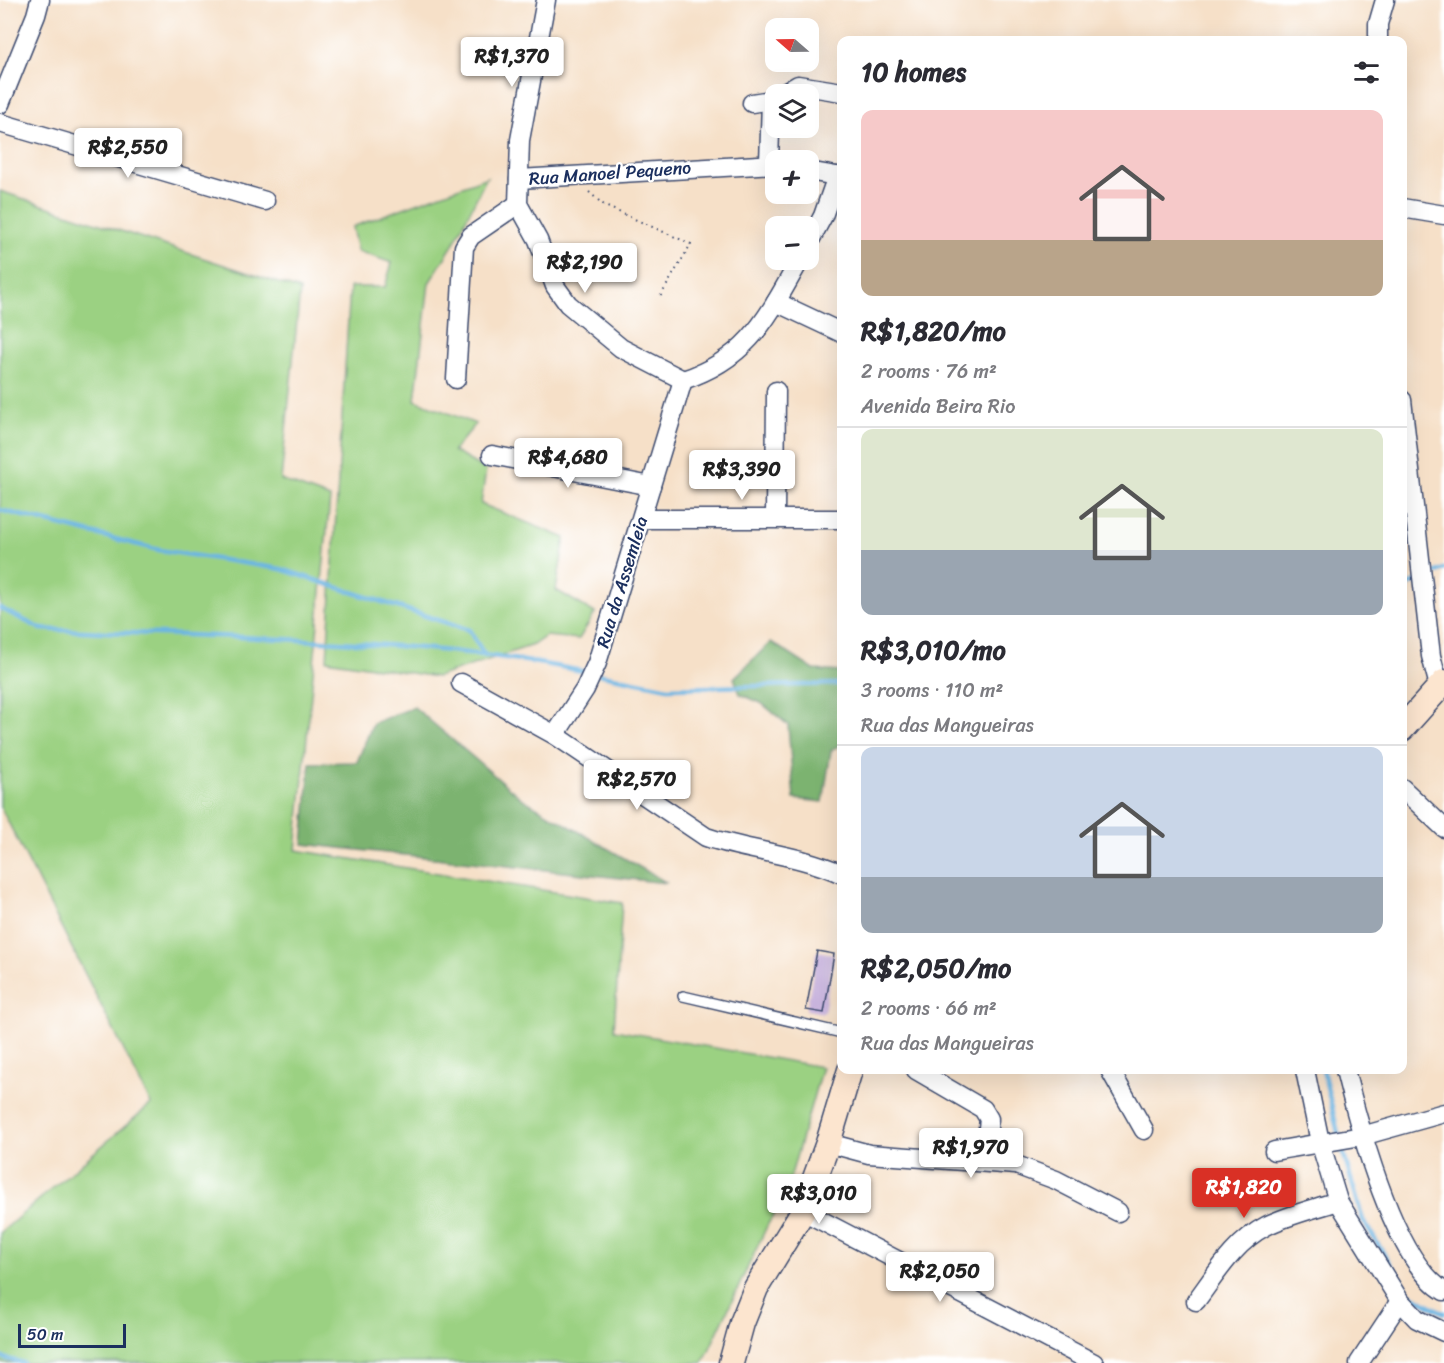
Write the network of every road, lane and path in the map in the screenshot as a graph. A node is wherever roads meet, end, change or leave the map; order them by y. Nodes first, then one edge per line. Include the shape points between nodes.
1 (40, 0) edge
2 (546, 0) edge
3 (1385, 0) edge
4 (1378, 36) edge
5 (819, 89) edge
6 (837, 92) edge
7 (765, 100) edge
8 (752, 103) dead end
9 (0, 104) edge
10 (0, 123) edge
11 (765, 163) edge
12 (819, 173) edge
13 (571, 176) junction
14 (837, 177) edge
15 (519, 179) junction
16 (837, 182) edge
17 (265, 201) dead end
18 (518, 204) junction
19 (1407, 209) edge
20 (1444, 215) edge
21 (819, 223) edge
22 (794, 270) edge
23 (660, 297) dead end
24 (776, 302) junction
25 (837, 331) edge
26 (456, 380) dead end
27 (683, 380) junction
28 (776, 391) dead end
29 (1407, 445) edge
30 (492, 455) dead end
31 (651, 486) junction
32 (775, 518) junction
33 (642, 519) junction
34 (837, 519) edge
35 (461, 683) dead end
36 (1441, 684) edge
37 (1407, 723) edge
38 (555, 735) junction
39 (1407, 793) edge
40 (1444, 828) edge
41 (837, 872) edge
42 (683, 996) dead end
43 (837, 1033) edge
44 (849, 1074) edge
45 (923, 1074) edge
46 (1112, 1074) edge
47 (1306, 1074) edge
48 (1346, 1074) edge
49 (1444, 1113) edge
50 (1144, 1130) dead end
51 (1362, 1136) junction
52 (987, 1137) dead end
53 (1320, 1142) junction
54 (828, 1143) junction
55 (1275, 1151) dead end
56 (1338, 1201) junction
57 (803, 1211) junction
58 (1118, 1212) dead end
59 (1444, 1291) edge
60 (1196, 1301) dead end
61 (1400, 1302) junction
62 (1444, 1332) edge
63 (731, 1363) edge
64 (1094, 1363) edge
65 (1359, 1363) edge

1 - 9 street
2 - 15 street, Rua Manoel Pequeno via 520,140
3 - 4 street
5 - 6 street
7 - 8 street
10 - 17 street
11 - 13 street, Rua Manoel Pequeno
12 - 14 street
13 - 15 street, Rua Manoel Pequeno
13 - 23 path via 605,206 691,244
15 - 18 street
16 - 21 street
18 - 26 street via 471,236 464,247
18 - 27 street via 538,240 555,286 568,304 621,348
19 - 20 street
22 - 24 street
24 - 25 street
24 - 27 street via 744,347 721,363
27 - 31 street, Rua da Assemleia
28 - 32 street
29 - 36 street via 1431,656
30 - 31 street
31 - 33 street, Rua da Assemleia
32 - 33 street
32 - 34 street
33 - 38 street, Rua da Assemleia via 597,663
35 - 38 street
36 - 37 street
38 - 41 street via 706,837 801,858
39 - 40 street
42 - 43 lane
44 - 54 street
45 - 52 street via 983,1109 989,1119
46 - 50 street
47 - 53 street
48 - 51 street
49 - 51 street
51 - 53 street
51 - 59 street via 1395,1223 1422,1273
53 - 55 street
53 - 56 street
54 - 57 street
54 - 58 street via 869,1154 1016,1165 1056,1180
56 - 60 street via 1266,1226 1246,1240
56 - 61 street
57 - 63 street via 756,1288
57 - 64 street
61 - 62 street via 1417,1319
61 - 65 street

